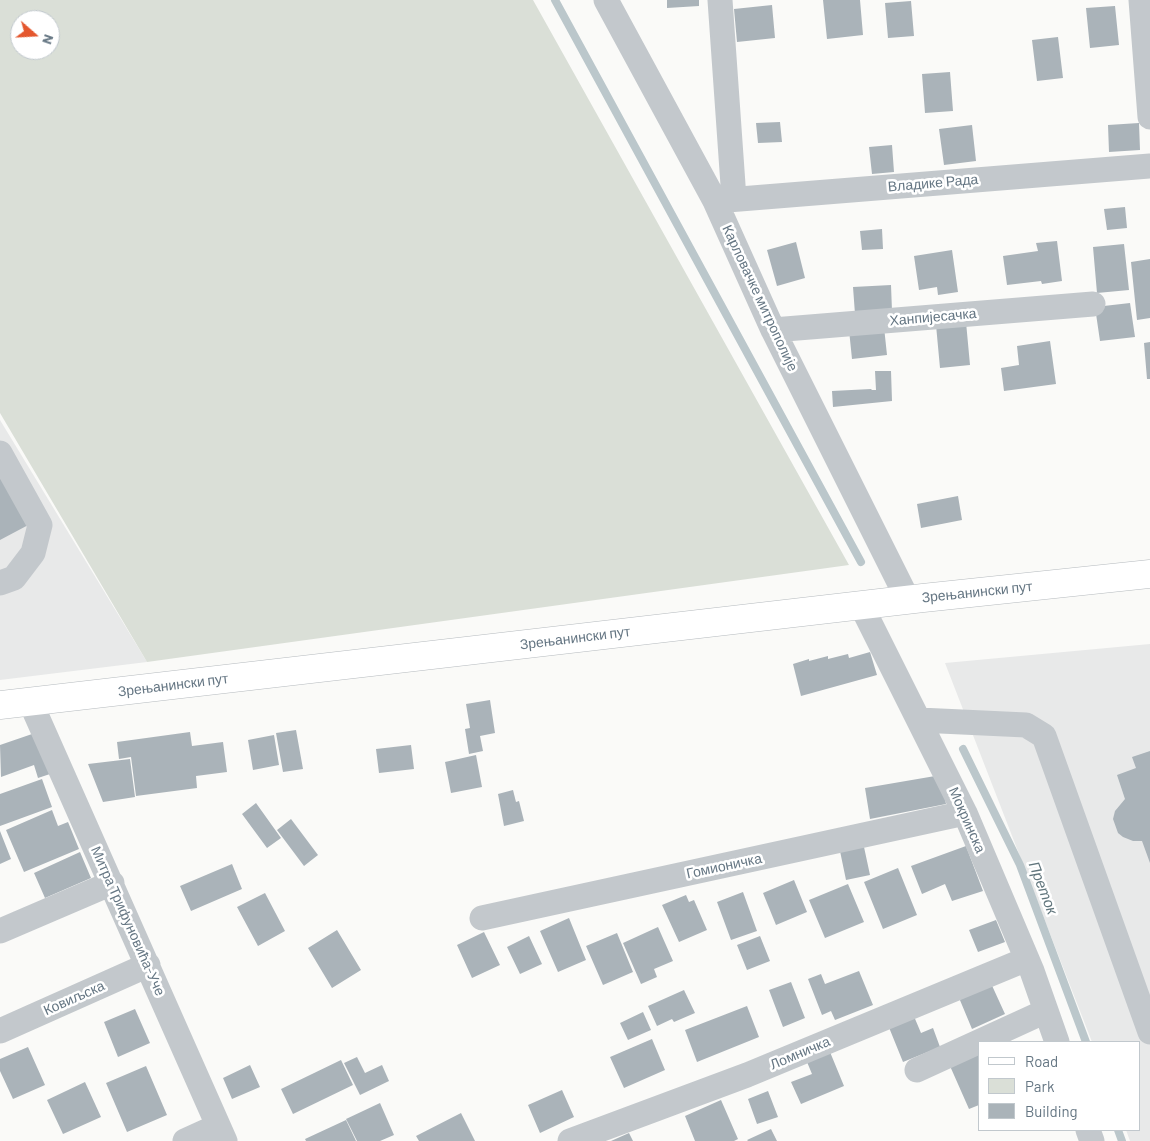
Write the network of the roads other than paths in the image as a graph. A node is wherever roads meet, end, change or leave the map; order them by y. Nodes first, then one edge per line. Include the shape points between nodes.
1 (606, 0) edge
2 (720, 0) edge
3 (1141, 0) edge
4 (1150, 117) edge
5 (1150, 166) edge
6 (724, 200) junction
7 (1093, 304) dead end
8 (773, 330) junction
9 (0, 453) edge
10 (1150, 574) edge
11 (0, 583) edge
12 (908, 600) junction
13 (861, 605) junction
14 (30, 701) junction
15 (0, 705) edge
16 (918, 720) junction
17 (965, 813) junction
18 (112, 883) junction
19 (482, 918) dead end
20 (0, 931) edge
21 (1027, 959) junction
22 (148, 965) junction
23 (1046, 1011) junction
24 (0, 1031) edge
25 (1150, 1032) edge
26 (980, 1041) edge
27 (1057, 1041) edge
28 (978, 1042) edge
29 (917, 1070) dead end
30 (222, 1134) edge
31 (185, 1141) edge
32 (570, 1141) edge

1 - 6 street, Карловачке митрополије
2 - 6 street
3 - 4 street
5 - 6 street, Владике Рада
6 - 8 street, Карловачке митрополије
7 - 8 street, Ханпијесачка
8 - 12 street, Карловачке митрополије
9 - 11 street via 40,525 32,553 14,578
10 - 12 main road, Зрењанински пут
12 - 13 main road, Зрењанински пут
13 - 14 main road, Зрењанински пут
13 - 16 street, Мокринска
14 - 15 main road, Зрењанински пут
14 - 18 street, Митра Трифуновића-Уче
16 - 17 street, Мокринска
16 - 25 street via 1026,725 1044,736
17 - 19 street, Гомионичка
17 - 21 street, Мокринска
18 - 20 street
18 - 22 street, Митра Трифуновића-Уче
21 - 23 street, Мокринска
21 - 32 street, Ломничка via 747,1075
22 - 24 street, Ковиљска
22 - 30 street, Митра Трифуновића-Уче
23 - 26 street
23 - 27 street, Мокринска
28 - 29 street
30 - 31 street

